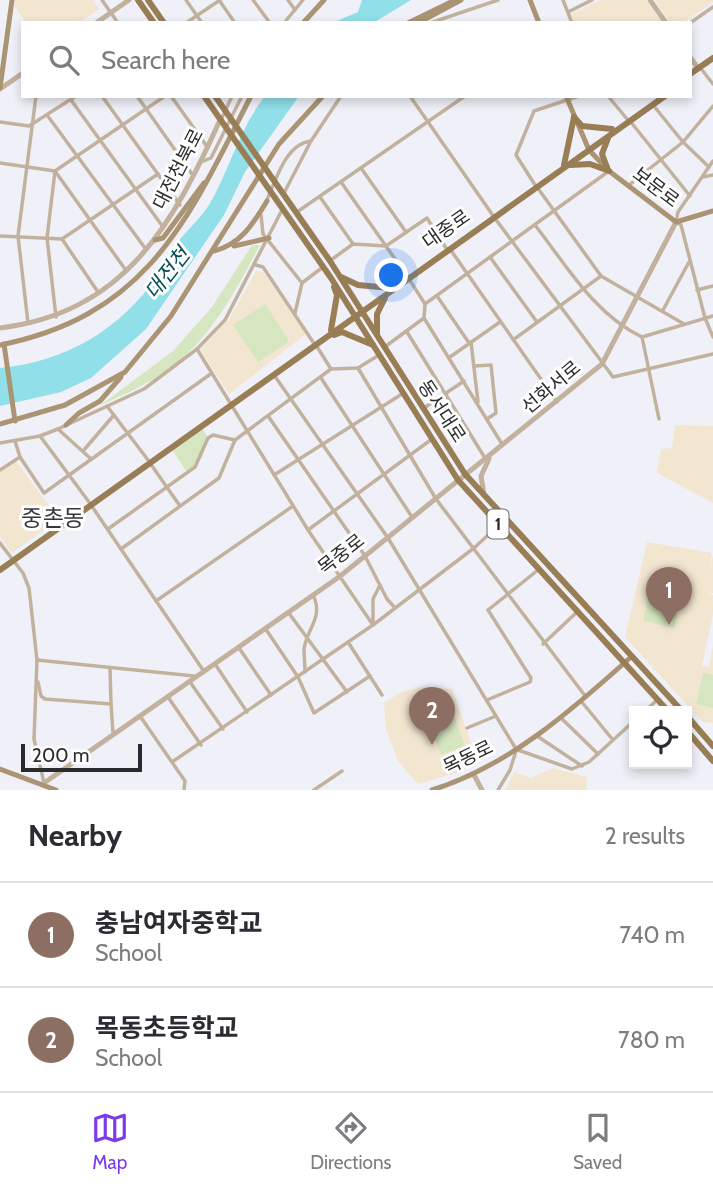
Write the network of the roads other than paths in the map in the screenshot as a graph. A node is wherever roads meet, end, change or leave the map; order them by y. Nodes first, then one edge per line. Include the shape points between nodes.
1 (12, 0) edge
2 (102, 0) edge
3 (129, 0) edge
4 (138, 0) edge
5 (148, 0) edge
6 (186, 0) edge
7 (219, 0) edge
8 (253, 0) edge
9 (288, 0) edge
10 (303, 0) edge
11 (455, 0) edge
12 (461, 0) edge
13 (498, 0) edge
14 (530, 0) edge
15 (563, 0) edge
16 (592, 0) edge
17 (650, 0) edge
18 (321, 1) edge
19 (713, 7) edge
20 (295, 10) junction
21 (568, 12) junction
22 (111, 13) junction
23 (197, 16) junction
24 (99, 21) edge
25 (117, 21) edge
26 (153, 21) edge
27 (163, 21) edge
28 (189, 21) edge
29 (201, 21) edge
30 (234, 21) edge
31 (269, 21) edge
32 (286, 21) edge
33 (305, 21) edge
34 (412, 21) edge
35 (422, 21) edge
36 (436, 21) edge
37 (538, 21) edge
38 (571, 21) edge
39 (665, 21) edge
40 (692, 22) edge
41 (3, 47) edge
42 (692, 59) edge
43 (713, 60) edge
44 (700, 69) junction
45 (21, 74) edge
46 (692, 75) edge
47 (713, 84) edge
48 (0, 88) edge
49 (36, 98) edge
50 (74, 98) edge
51 (103, 98) edge
52 (138, 98) edge
53 (165, 98) edge
54 (170, 98) edge
55 (205, 98) edge
56 (216, 98) edge
57 (231, 98) edge
58 (241, 98) edge
59 (250, 98) edge
60 (321, 98) edge
61 (340, 98) edge
62 (411, 98) edge
63 (462, 98) edge
64 (567, 98) edge
65 (610, 98) edge
66 (656, 98) edge
67 (663, 98) edge
68 (71, 100) junction
69 (653, 105) junction
70 (713, 106) edge
71 (146, 109) junction
72 (226, 113) junction
73 (47, 115) junction
74 (574, 117) junction
75 (629, 120) junction
76 (0, 122) edge
77 (222, 122) junction
78 (428, 122) junction
79 (32, 124) junction
80 (123, 125) junction
81 (611, 132) junction
82 (100, 140) junction
83 (311, 141) junction
84 (683, 142) junction
85 (208, 148) junction
86 (588, 148) junction
87 (77, 156) junction
88 (220, 161) junction
89 (659, 161) junction
90 (713, 161) edge
91 (201, 162) junction
92 (0, 163) edge
93 (566, 165) junction
94 (27, 166) junction
95 (709, 167) junction
96 (361, 168) junction
97 (55, 171) junction
98 (609, 172) junction
99 (158, 174) junction
100 (713, 175) edge
101 (194, 176) junction
102 (703, 177) junction
103 (341, 182) junction
104 (536, 186) junction
105 (628, 187) junction
106 (136, 189) junction
107 (282, 193) junction
108 (690, 196) junction
109 (320, 197) junction
110 (267, 201) junction
111 (113, 204) junction
112 (180, 205) junction
113 (282, 210) junction
114 (554, 211) junction
115 (713, 211) edge
116 (296, 213) junction
117 (494, 216) junction
118 (90, 220) junction
119 (676, 222) junction
120 (535, 225) junction
121 (164, 229) junction
122 (406, 232) junction
123 (0, 236) edge
124 (18, 236) junction
125 (47, 238) junction
126 (269, 238) junction
127 (62, 239) junction
128 (155, 240) junction
129 (512, 241) junction
130 (353, 244) junction
131 (232, 246) junction
132 (386, 246) junction
133 (448, 248) junction
134 (146, 250) junction
135 (214, 251) junction
136 (490, 257) junction
137 (690, 260) junction
138 (330, 261) junction
139 (256, 265) junction
140 (323, 267) junction
141 (126, 271) junction
142 (467, 273) junction
143 (601, 275) junction
144 (340, 276) junction
145 (408, 277) junction
146 (331, 278) junction
147 (302, 283) junction
148 (713, 286) edge
149 (392, 288) junction
150 (583, 289) junction
151 (697, 290) junction
152 (99, 292) junction
153 (437, 295) junction
154 (640, 296) junction
155 (425, 304) junction
156 (559, 306) junction
157 (362, 310) junction
158 (663, 310) junction
159 (295, 313) junction
160 (355, 315) junction
161 (713, 316) edge
162 (56, 317) junction
163 (424, 318) junction
164 (705, 318) junction
165 (501, 321) junction
166 (537, 322) junction
167 (28, 324) junction
168 (684, 324) junction
169 (0, 328) edge
170 (623, 328) junction
171 (331, 330) junction
172 (407, 332) junction
173 (377, 336) junction
174 (326, 337) junction
175 (642, 337) junction
176 (713, 337) edge
177 (513, 340) junction
178 (470, 342) junction
179 (2, 344) edge
180 (315, 344) junction
181 (374, 346) junction
182 (384, 347) junction
183 (197, 349) junction
184 (713, 354) edge
185 (379, 355) junction
186 (450, 356) junction
187 (602, 364) junction
188 (474, 366) junction
189 (358, 368) junction
190 (331, 369) junction
191 (648, 369) junction
192 (125, 372) junction
193 (212, 373) junction
194 (274, 374) junction
195 (321, 379) junction
196 (465, 381) junction
197 (446, 393) junction
198 (402, 394) junction
199 (291, 400) junction
200 (232, 402) junction
201 (557, 402) junction
202 (478, 405) junction
203 (107, 406) junction
204 (382, 407) junction
205 (422, 409) junction
206 (114, 415) junction
207 (268, 416) junction
208 (487, 419) junction
209 (659, 419) dead end
210 (15, 421) junction
211 (0, 424) edge
212 (66, 425) junction
213 (352, 425) junction
214 (58, 429) junction
215 (248, 430) junction
216 (127, 433) junction
217 (40, 436) junction
218 (432, 439) junction
219 (235, 440) junction
220 (15, 441) junction
221 (0, 443) edge
222 (322, 444) junction
223 (503, 446) junction
224 (83, 451) junction
225 (495, 453) junction
226 (411, 455) junction
227 (20, 457) junction
228 (91, 459) junction
229 (298, 460) junction
230 (486, 460) junction
231 (149, 461) junction
232 (0, 470) edge
233 (274, 474) junction
234 (384, 474) junction
235 (465, 474) junction
236 (69, 475) junction
237 (458, 480) junction
238 (167, 487) junction
239 (357, 494) junction
240 (484, 495) junction
241 (436, 499) junction
242 (90, 503) junction
243 (180, 506) junction
244 (293, 506) junction
245 (333, 511) junction
246 (412, 518) junction
247 (499, 525) junction
248 (108, 529) junction
249 (308, 530) junction
250 (388, 538) junction
251 (0, 543) edge
252 (474, 548) junction
253 (121, 549) junction
254 (365, 556) junction
255 (12, 559) junction
256 (0, 567) edge
257 (538, 570) junction
258 (339, 577) junction
259 (380, 585) junction
260 (419, 590) junction
261 (507, 594) junction
262 (313, 595) junction
263 (156, 601) junction
264 (395, 608) junction
265 (288, 612) junction
266 (577, 612) junction
267 (373, 625) junction
268 (265, 628) junction
269 (308, 639) junction
270 (348, 642) junction
271 (543, 644) junction
272 (238, 646) junction
273 (631, 657) junction
274 (324, 659) junction
275 (37, 660) junction
276 (214, 663) junction
277 (624, 663) junction
278 (110, 668) junction
279 (203, 670) junction
280 (305, 672) junction
281 (370, 676) junction
282 (36, 677) junction
283 (298, 677) junction
284 (191, 678) junction
285 (347, 692) junction
286 (166, 695) junction
287 (271, 695) junction
288 (382, 695) dead end
289 (584, 699) junction
290 (486, 700) junction
291 (657, 700) junction
292 (111, 704) junction
293 (650, 706) edge
294 (663, 706) edge
295 (677, 706) edge
296 (247, 712) junction
297 (139, 715) junction
298 (496, 716) junction
299 (560, 717) junction
300 (692, 722) edge
301 (629, 726) edge
302 (467, 728) dead end
303 (223, 729) junction
304 (113, 733) junction
305 (536, 736) junction
306 (692, 737) edge
307 (613, 740) junction
308 (201, 745) junction
309 (713, 746) edge
310 (516, 749) junction
311 (598, 754) junction
312 (713, 761) edge
313 (172, 762) junction
314 (582, 766) junction
315 (0, 769) edge
316 (342, 771) dead end
317 (474, 775) junction
318 (44, 783) junction
319 (56, 790) edge
320 (184, 790) edge
321 (314, 790) edge
322 (432, 790) edge
323 (482, 790) edge
324 (498, 790) edge

1 - 41 main road
2 - 22 street
3 - 22 street
4 - 26 main road
5 - 27 main road
6 - 23 street
7 - 23 street
7 - 30 street
8 - 31 street
9 - 20 street
10 - 20 street
11 - 34 main road
12 - 35 main road
13 - 36 street
14 - 37 main road
15 - 21 street
16 - 21 street
17 - 39 street
18 - 33 main road
19 - 40 street
20 - 32 street
21 - 38 street
22 - 24 street
22 - 25 street
23 - 28 street
23 - 29 street
41 - 48 main road
42 - 44 street
43 - 44 main road
44 - 46 main road
44 - 47 street
45 - 48 street
49 - 79 street
50 - 68 street
51 - 80 street
52 - 71 street
53 - 71 street
54 - 85 street
55 - 77 main road, 동서대로
56 - 72 main road, 동서대로
57 - 72 street, 대전천북로
58 - 91 street via 211,158
59 - 88 main road
60 - 135 main road via 279,144
61 - 83 street
62 - 78 street
63 - 78 street
64 - 74 main road, 보문로
64 - 104 street via 534,111 516,155
65 - 75 street
66 - 75 main road, 대종로
67 - 69 main road, 대종로
68 - 73 street
68 - 82 street
69 - 75 main road, 대종로
69 - 84 street
70 - 84 street
71 - 80 street
71 - 101 street
72 - 77 street, 대전천북로
72 - 107 main road, 동서대로 / 1
73 - 79 street
73 - 87 street
74 - 81 main road via 582,126
74 - 86 main road, 보문로
74 - 93 main road
75 - 81 main road, 대종로
75 - 89 street
76 - 79 street via 23,127
77 - 85 street, 대전천북로
77 - 113 main road, 동서대로 / 1
78 - 96 street
78 - 117 street
79 - 94 street
80 - 82 street
80 - 99 street
81 - 86 main road, 대종로
81 - 98 main road via 602,154
82 - 87 street
82 - 106 street
83 - 107 street
83 - 110 street via 303,142 288,156
84 - 89 street
84 - 95 street
85 - 91 street, 대전천북로
86 - 93 main road, 대종로
86 - 98 main road, 보문로
87 - 97 street
87 - 111 street
88 - 128 main road via 163,238
88 - 179 main road via 171,242 137,279 72,323
89 - 105 street
89 - 108 street
90 - 95 street
91 - 101 street, 대전천북로
92 - 94 street
93 - 98 main road via 590,164
93 - 104 main road, 대종로
94 - 97 street
94 - 124 street
95 - 102 street
96 - 103 street
96 - 122 street
97 - 118 street
97 - 125 street
98 - 105 main road, 보문로
98 - 114 street
99 - 106 street
99 - 112 street
100 - 102 street
101 - 112 street, 대전천북로
102 - 108 street
103 - 109 street
103 - 132 street
104 - 114 street
104 - 117 main road, 대종로
105 - 119 main road, 보문로
106 - 111 street
106 - 121 street
107 - 116 main road, 동서대로 / 1
108 - 119 street
109 - 116 street
109 - 130 street
110 - 126 street via 260,225
110 - 131 main road
111 - 118 street
111 - 134 street
112 - 121 street, 대전천북로
113 - 126 street
113 - 140 main road, 동서대로 / 1
114 - 120 street
114 - 143 street
115 - 119 main road, 보문로
116 - 138 main road, 동서대로 / 1
117 - 129 street
117 - 133 main road, 대종로
118 - 127 street
118 - 141 street
119 - 137 street via 681,225
119 - 154 street
120 - 129 street
120 - 150 street
121 - 128 street, 대전천북로
122 - 132 street
122 - 133 street via 427,218
123 - 124 street
124 - 125 street
124 - 167 street
125 - 127 street
125 - 162 street
126 - 131 main road
126 - 139 street
126 - 147 street
127 - 152 street
128 - 134 street, 대전천북로
129 - 136 street
129 - 156 street
130 - 132 street
130 - 138 street
131 - 135 main road
132 - 145 street
133 - 142 street
133 - 145 main road, 대종로
134 - 141 street, 대전천북로
135 - 192 main road via 156,337
136 - 142 street
136 - 166 street
137 - 151 street
137 - 158 street
138 - 144 main road, 동서대로 / 1
139 - 159 street via 263,267
139 - 183 street via 225,320
140 - 146 main road, 동서대로 / 1
140 - 147 street
141 - 152 street, 대전천북로
142 - 153 street
142 - 165 street
143 - 150 street
143 - 154 street
144 - 149 main road via 358,285
144 - 157 main road, 동서대로 / 1
145 - 149 main road, 대종로
145 - 155 street
146 - 160 main road, 동서대로 / 1
146 - 171 main road via 337,295
147 - 159 street
148 - 151 street
149 - 157 main road, 대종로
149 - 173 main road via 381,303
150 - 156 street
150 - 170 street
151 - 164 street
152 - 162 street, 대전천북로
153 - 155 street
153 - 178 street
154 - 158 street
154 - 170 street
155 - 163 street
156 - 166 street
156 - 187 street
157 - 160 main road, 대종로
157 - 173 main road, 동서대로 / 1
158 - 168 street
159 - 180 street
160 - 171 main road, 대종로
160 - 174 main road, 대종로
160 - 181 main road, 동서대로 / 1
161 - 164 street
162 - 167 street, 대전천북로
163 - 172 street
163 - 186 street
164 - 168 street
164 - 176 street
165 - 177 street
165 - 178 street
166 - 177 street
167 - 169 street, 대전천북로
168 - 175 street
170 - 175 street
170 - 187 street
171 - 180 main road, 대종로
172 - 182 street
172 - 197 street
173 - 182 main road, 동서대로 / 1
174 - 180 main road, 대종로
174 - 181 main road via 342,332
175 - 191 street
177 - 201 street
178 - 186 street
178 - 188 street
179 - 210 main road
180 - 190 street
180 - 194 main road, 대종로
180 - 200 main road, 대종로
181 - 185 main road, 동서대로 / 1
182 - 205 main road, 동서대로 / 1
183 - 193 street
183 - 203 street via 163,377
184 - 191 street, 선화서로
185 - 189 street
185 - 198 main road, 동서대로 / 1
186 - 196 street
187 - 191 street, 선화서로 via 613,377
187 - 201 street, 선화서로
188 - 202 street
188 - 208 street via 491,365 496,413
189 - 190 street
189 - 204 street
190 - 195 street
191 - 209 street
192 - 210 main road via 77,399
192 - 212 main road via 100,401
193 - 200 street
193 - 216 street
194 - 199 street
194 - 200 main road, 대종로
195 - 199 street
195 - 213 street
196 - 197 street
196 - 202 street
197 - 205 street
197 - 230 street
198 - 204 street
198 - 218 main road, 동서대로 / 1
199 - 207 street
199 - 222 street
200 - 215 street
200 - 231 main road, 대종로
201 - 223 street, 선화서로
202 - 208 street
203 - 206 street
203 - 212 street
204 - 213 street
204 - 226 street
205 - 235 main road, 동서대로 / 1
206 - 216 street
206 - 224 street
207 - 215 street
207 - 229 street
208 - 223 street
210 - 211 main road
212 - 214 street
213 - 222 street
213 - 234 street
214 - 217 street
214 - 224 street
215 - 219 street
215 - 233 street
216 - 228 street
216 - 231 street
217 - 220 street
217 - 236 street
218 - 226 street
218 - 237 main road, 동서대로 / 1
219 - 238 street via 208,438 195,467
219 - 243 street via 219,478
220 - 221 street
220 - 227 street
222 - 229 street
222 - 239 street
223 - 225 street, 선화서로
224 - 228 street
225 - 230 street, 선화서로
225 - 240 street via 482,468
226 - 234 street
226 - 241 street
227 - 232 street
227 - 236 street via 44,492
228 - 236 street
229 - 233 street
229 - 245 street
230 - 235 street, 선화서로
231 - 238 street
231 - 242 main road, 대종로
233 - 244 street
234 - 239 street
234 - 246 street
235 - 237 street, 선화서로
235 - 240 main road, 동서대로 / 1
236 - 242 street
237 - 241 street, 목중로
237 - 247 main road, 동서대로 / 1
238 - 243 street
238 - 248 street
239 - 245 street
239 - 250 street
240 - 273 main road, 동서대로 / 1
241 - 246 street, 목중로
241 - 252 street
242 - 248 street
242 - 255 main road, 대종로
243 - 253 street
244 - 249 street
244 - 263 street
245 - 249 street
245 - 254 street
246 - 250 street, 목중로
247 - 252 street
247 - 257 main road, 동서대로 / 1
248 - 253 street
249 - 258 street
250 - 254 street, 목중로
250 - 260 street
251 - 255 street
252 - 260 street
252 - 261 street
253 - 263 street
254 - 258 street, 목중로
254 - 259 street
255 - 256 main road, 대종로
255 - 275 street via 29,588
257 - 261 street
257 - 266 main road, 동서대로 / 1
258 - 262 street, 목중로
258 - 267 street
259 - 264 street
259 - 267 street via 373,599
260 - 264 street
260 - 290 street
261 - 271 street
261 - 290 street via 488,610 531,678
262 - 265 street, 목중로
262 - 269 street via 318,610
263 - 279 street
264 - 267 street
265 - 268 street, 목중로
265 - 269 street
266 - 271 street
266 - 277 main road, 동서대로 / 1
267 - 270 street
268 - 272 street, 목중로
268 - 283 street
269 - 274 street
269 - 280 street
270 - 274 street
270 - 281 street
271 - 289 street
272 - 276 street, 목중로
272 - 287 street
273 - 277 main road, 목동로
273 - 295 main road, 동서대로 / 1
274 - 280 street
274 - 285 street
275 - 278 street
275 - 282 street
276 - 279 street, 목중로
276 - 296 street
277 - 289 main road, 목동로
277 - 291 main road, 동서대로 / 1
278 - 284 street
278 - 292 street
279 - 284 street, 목중로
280 - 283 street
281 - 285 street
281 - 288 street
282 - 292 street via 45,699
282 - 318 street via 34,739
283 - 285 street via 314,713
283 - 287 street
284 - 286 street, 목중로
284 - 303 street
286 - 297 street, 목중로
286 - 308 street
287 - 296 street
289 - 299 main road, 목동로
289 - 307 street
290 - 298 street
291 - 293 street
291 - 294 main road, 동서대로 / 1
292 - 304 street
296 - 303 street
297 - 304 street, 목중로
297 - 313 street
298 - 302 street
298 - 310 street
299 - 305 main road, 목동로
299 - 311 street
300 - 309 main road
301 - 307 street
303 - 308 street
304 - 318 street, 목중로
305 - 310 main road, 목동로
305 - 314 street
306 - 312 main road
307 - 311 street
308 - 313 street
310 - 314 street via 572,769
310 - 317 main road, 목동로
310 - 324 street, 목동로
311 - 314 street
313 - 320 street via 185,782
315 - 318 main road
316 - 321 street
317 - 322 main road, 목동로
317 - 323 street
318 - 319 main road

